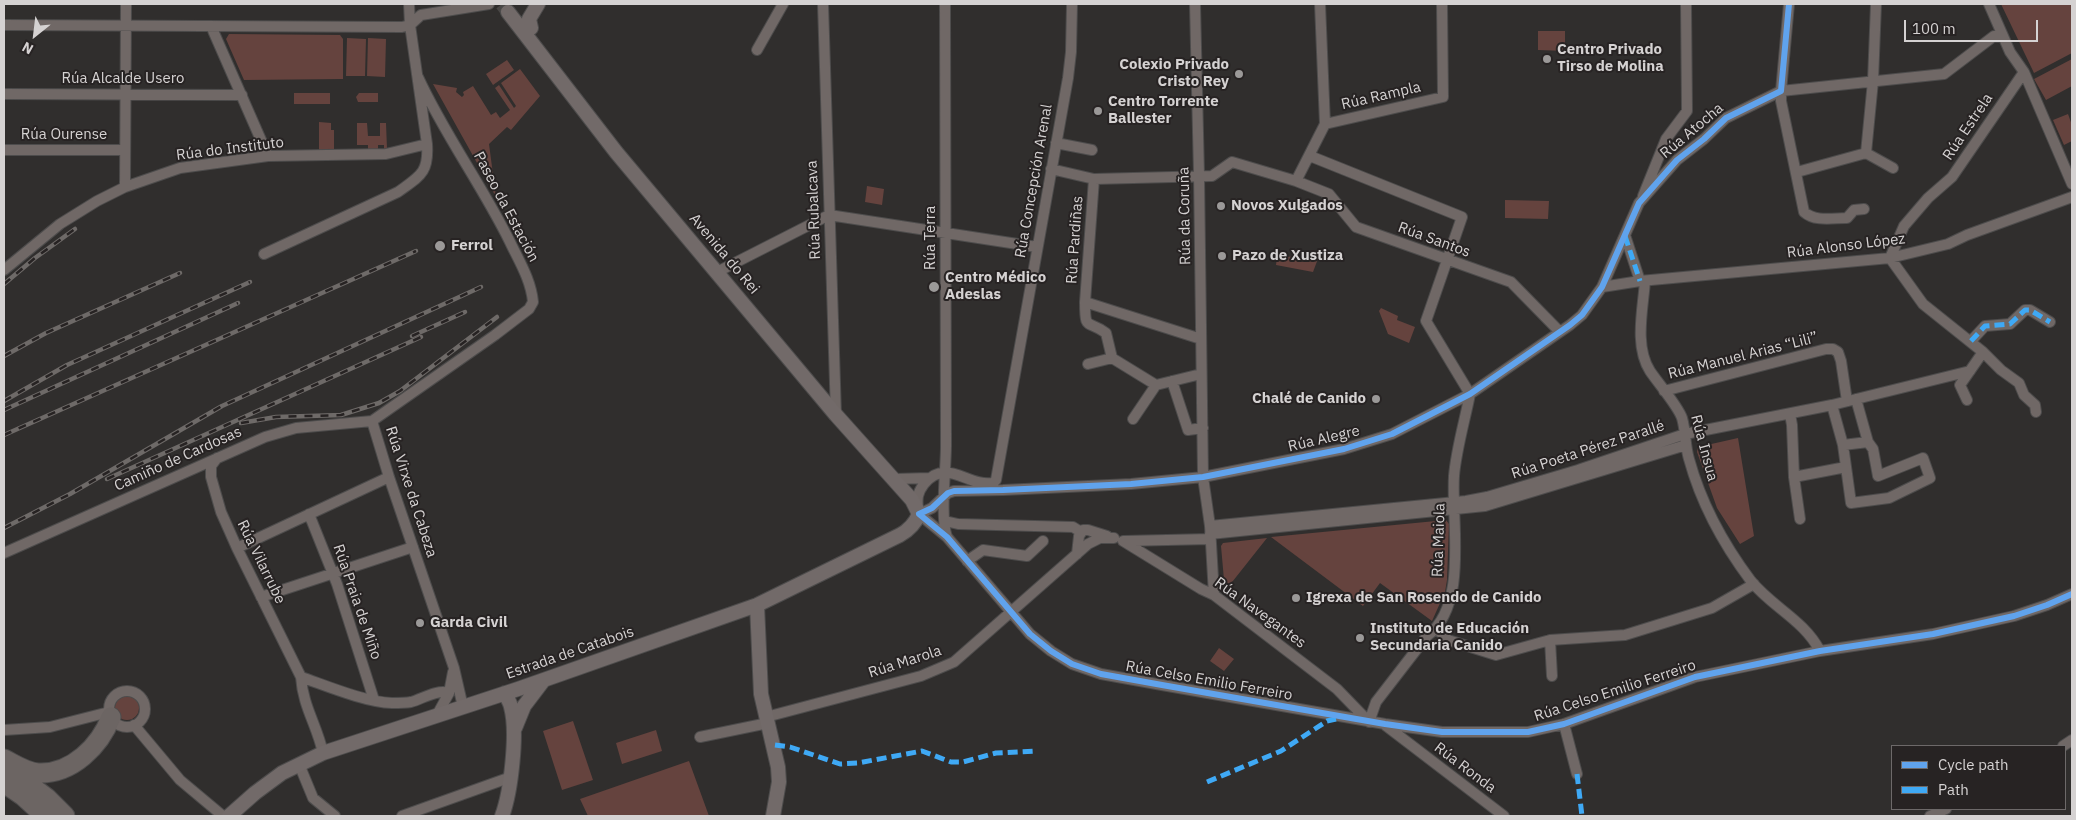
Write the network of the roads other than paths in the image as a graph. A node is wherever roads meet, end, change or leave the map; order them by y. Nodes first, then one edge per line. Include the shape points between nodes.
1 (126, 4) edge
2 (489, 4) edge
3 (538, 4) edge
4 (783, 4) edge
5 (823, 4) edge
6 (945, 4) edge
7 (1072, 4) edge
8 (1194, 4) edge
9 (1320, 4) edge
10 (1442, 4) edge
11 (1686, 4) edge
12 (1789, 4) edge
13 (1876, 4) edge
14 (1988, 4) edge
15 (410, 6) edge
16 (511, 8) edge
17 (421, 15) junction
18 (4, 25) edge
19 (126, 25) junction
20 (410, 25) junction
21 (211, 26) junction
22 (531, 28) junction
23 (2002, 37) junction
24 (757, 50) dead end
25 (2024, 72) junction
26 (418, 77) junction
27 (1873, 81) junction
28 (1781, 91) junction
29 (4, 94) edge
30 (125, 94) junction
31 (242, 95) junction
32 (573, 98) junction
33 (1325, 124) junction
34 (445, 129) junction
35 (1056, 143) junction
36 (427, 144) junction
37 (4, 150) edge
38 (125, 150) junction
39 (1092, 150) dead end
40 (1866, 153) junction
41 (268, 156) junction
42 (1310, 156) junction
43 (1893, 168) dead end
44 (1051, 170) junction
45 (1797, 172) junction
46 (1200, 176) junction
47 (1094, 179) junction
48 (1296, 181) junction
49 (2072, 184) edge
50 (125, 187) junction
51 (2072, 197) edge
52 (1639, 203) junction
53 (1864, 209) dead end
54 (828, 215) junction
55 (946, 232) junction
56 (1625, 235) junction
57 (1037, 247) junction
58 (264, 254) dead end
59 (1890, 258) junction
60 (1447, 260) junction
61 (4, 270) edge
62 (717, 272) junction
63 (1642, 281) junction
64 (1602, 287) junction
65 (533, 302) joint
66 (1085, 302) junction
67 (2050, 322) dead end
68 (1560, 332) junction
69 (1200, 339) junction
70 (1970, 341) junction
71 (1983, 352) junction
72 (1112, 358) junction
73 (1088, 364) dead end
74 (1970, 371) junction
75 (1202, 374) junction
76 (1172, 381) junction
77 (1156, 385) junction
78 (1664, 391) junction
79 (1470, 394) junction
80 (1851, 400) junction
81 (1967, 400) dead end
82 (1832, 405) junction
83 (2036, 412) dead end
84 (836, 414) junction
85 (1790, 414) junction
86 (1133, 419) dead end
87 (372, 421) junction
88 (1203, 428) junction
89 (1686, 440) junction
90 (1868, 442) junction
91 (1843, 445) junction
92 (218, 457) junction
93 (1846, 467) junction
94 (945, 472) junction
95 (389, 477) junction
96 (1203, 477) junction
97 (1794, 477) junction
98 (929, 478) junction
99 (894, 479) junction
100 (996, 480) junction
101 (1003, 490) junction
102 (944, 496) junction
103 (1455, 506) junction
104 (309, 514) junction
105 (918, 514) junction
106 (1800, 519) dead end
107 (945, 521) junction
108 (1210, 533) junction
109 (947, 537) junction
110 (1086, 538) junction
111 (1119, 540) junction
112 (1043, 541) dead end
113 (413, 547) junction
114 (236, 548) junction
115 (4, 553) edge
116 (967, 561) junction
117 (331, 573) junction
118 (1754, 584) junction
119 (2072, 594) edge
120 (1214, 595) junction
121 (261, 597) junction
122 (757, 605) junction
123 (1011, 612) junction
124 (1437, 628) junction
125 (1550, 640) junction
126 (1820, 651) junction
127 (454, 668) junction
128 (1552, 676) dead end
129 (301, 677) junction
130 (545, 679) junction
131 (512, 691) junction
132 (449, 693) junction
133 (374, 700) junction
134 (524, 706) junction
135 (463, 707) junction
136 (110, 715) junction
137 (436, 715) junction
138 (767, 720) junction
139 (1369, 722) junction
140 (1385, 724) junction
141 (1564, 724) junction
142 (134, 725) junction
143 (4, 730) edge
144 (513, 734) junction
145 (700, 737) dead end
146 (323, 753) junction
147 (4, 759) edge
148 (299, 764) junction
149 (4, 766) edge
150 (1577, 774) dead end
151 (511, 777) junction
152 (4, 783) edge
153 (4, 790) edge
154 (1944, 810) edge
155 (39, 816) edge
156 (45, 816) edge
157 (65, 816) edge
158 (223, 816) edge
159 (229, 816) edge
160 (335, 816) edge
161 (402, 816) edge
162 (502, 816) edge
163 (773, 816) edge
164 (1504, 816) edge
165 (1930, 816) edge

1 - 19 street
2 - 17 street
3 - 22 main road via 529,20
4 - 24 street
5 - 54 street, Rúa Rubalcava
6 - 55 street, Rúa Terra
7 - 35 street, Rúa Concepción Arenal via 1071,52
8 - 46 street, Rúa da Coruña
9 - 33 street
10 - 33 street, Rúa Rampla via 1444,97
11 - 52 street via 1687,111 1666,139
12 - 28 street
13 - 27 street
14 - 23 street
15 - 17 street via 414,13
15 - 20 street
16 - 22 main road
16 - 32 main road, Avenida do Rei
17 - 20 street
18 - 19 street
19 - 21 street
19 - 30 street
20 - 21 street
20 - 26 street
21 - 31 street
22 - 32 main road via 570,79
23 - 25 street
23 - 27 street, Rúa Atocha via 1994,36 1944,74
25 - 49 street
25 - 59 street, Rúa Estrela via 1952,177 1904,226
26 - 34 street, Paseo da Estación
26 - 36 street
27 - 28 street, Rúa Atocha
27 - 40 street
28 - 45 street
28 - 52 street, Rúa Atocha via 1726,118 1677,160
29 - 30 street, Rúa Alcalde Usero
30 - 31 street, Rúa Alcalde Usero
30 - 38 street
31 - 41 street
32 - 62 main road, Avenida do Rei
33 - 42 street
34 - 36 street via 432,130
34 - 65 street, Paseo da Estación via 494,209 529,281
35 - 39 street
35 - 44 street, Rúa Concepción Arenal
36 - 41 street, Rúa do Instituto via 380,155
36 - 58 street via 428,160 424,170 398,192
37 - 38 street, Rúa Ourense
38 - 50 street
40 - 43 street
40 - 45 street
41 - 50 street, Rúa do Instituto via 180,168
42 - 48 street
42 - 60 street via 1462,217
44 - 47 street
44 - 57 street, Rúa Concepción Arenal
45 - 53 street via 1804,212 1809,217 1847,218 1854,210
46 - 47 street
46 - 48 street, Rúa Santos via 1212,176 1232,162
46 - 69 street, Rúa da Coruña
47 - 66 street, Rúa Pardiñas
48 - 60 street, Rúa Santos via 1329,194 1356,227
50 - 61 street, Rúa do Instituto via 60,224
51 - 59 street, Rúa Alonso López via 1967,234 1948,244
52 - 56 street, Rúa Atocha
54 - 55 street
54 - 62 street
54 - 84 street, Rúa Rubalcava
55 - 57 street
55 - 94 street, Rúa Terra
56 - 63 street
56 - 64 street, Rúa Atocha
57 - 100 street, Rúa Concepción Arenal
59 - 63 street, Rúa Alonso López
59 - 70 street via 1923,304
60 - 68 street, Rúa Santos via 1511,282
60 - 79 street via 1426,321
62 - 84 main road, Avenida do Rei
63 - 64 street, Rúa Alonso López
63 - 78 street, Rúa Insua via 1640,340 1648,369
64 - 68 street, Rúa Alegre via 1582,315
65 - 87 street, Rúa Virxe da Cabeza via 529,309 494,335
66 - 69 street, Rúa Pardiñas
66 - 72 street via 1085,319 1090,326 1106,333
67 - 70 street via 2025,310 2010,324 1985,326
68 - 79 street, Rúa Alegre
69 - 75 street, Rúa da Coruña
70 - 71 street
71 - 74 street
71 - 83 street via 2019,383 2024,394 2035,404
72 - 73 street
72 - 77 street
74 - 80 street, Rúa Poeta Pérez Parallé
74 - 81 street via 1960,385
75 - 76 street
75 - 88 street, Rúa da Coruña
76 - 77 street
76 - 88 street via 1188,430
77 - 86 street
78 - 80 street, Rúa Manuel Arias “Lili” via 1833,349 1838,352
78 - 89 street, Rúa Insua via 1682,416
79 - 96 street, Rúa Alegre via 1392,434 1344,449
79 - 103 street, Rúa Maiola via 1454,476
80 - 82 street, Rúa Poeta Pérez Parallé
80 - 90 street
82 - 85 street, Rúa Poeta Pérez Parallé
82 - 91 street
84 - 99 main road, Avenida do Rei
85 - 89 street, Rúa Poeta Pérez Parallé
85 - 97 street
87 - 92 street, Camiño de Cardosas via 296,428
87 - 95 street, Rúa Virxe da Cabeza
88 - 96 street, Rúa da Coruña
89 - 103 street, Rúa Poeta Pérez Parallé
89 - 118 street, Rúa Insua via 1702,500 1733,556
90 - 91 street
90 - 93 street via 1873,449 1878,476 1923,458 1930,478 1889,498 1851,503
91 - 93 street
92 - 114 street, Rúa Vilarrube via 211,466 210,478
92 - 115 street, Camiño de Cardosas
93 - 97 street
94 - 98 street
94 - 100 street via 986,483
94 - 102 street, Rúa Terra
95 - 104 street
95 - 113 street, Rúa Virxe da Cabeza
96 - 101 street, Rúa Alegre
96 - 108 street, Rúa da Coruña
97 - 106 street
98 - 99 street
98 - 105 street via 918,494
99 - 105 main road, Avenida do Rei via 912,500
100 - 101 street
101 - 102 street, Rúa Alegre via 954,491
102 - 105 street via 932,508
102 - 107 street
103 - 108 street, Rúa Poeta Pérez Parallé
103 - 124 street, Rúa Maiola via 1456,565 1448,606
104 - 114 street
104 - 117 street, Rúa Praia de Miño
105 - 109 street, Rúa Celso Emilio Ferreiro
105 - 122 main road, Estrada de Catabois via 915,523 900,535
107 - 109 street
107 - 110 street, Rúa Navegantes via 1073,527
108 - 111 street, Rúa Navegantes
108 - 120 street, Rúa da Coruña
109 - 116 street, Rúa Celso Emilio Ferreiro
110 - 111 street, Rúa Navegantes
110 - 123 street, Rúa Marola via 1077,554
111 - 120 street, Rúa Navegantes
112 - 116 street via 1027,556 983,550
113 - 117 street
113 - 127 street, Rúa Virxe da Cabeza
114 - 121 street, Rúa Vilarrube
116 - 123 street, Rúa Celso Emilio Ferreiro
117 - 121 street
117 - 133 street, Rúa Praia de Miño
118 - 125 street via 1712,608 1625,635
118 - 126 street, Rúa Insua via 1812,635
119 - 126 street, Rúa Celso Emilio Ferreiro via 2014,616 1932,634
120 - 139 street, Rúa Navegantes via 1337,689
121 - 129 street, Rúa Vilarrube
122 - 130 main road, Estrada de Catabois
122 - 138 main road via 761,694
123 - 138 street, Rúa Marola via 954,662 921,676
123 - 139 street, Rúa Celso Emilio Ferreiro via 1051,651 1090,671
124 - 125 street via 1448,640 1496,655
124 - 139 street, Rúa Maiola via 1427,636 1376,702
125 - 128 street
126 - 141 street, Rúa Celso Emilio Ferreiro via 1695,677
127 - 132 street
127 - 135 street, Rúa Virxe da Cabeza
129 - 133 street
129 - 146 street, Rúa Vilarrube via 302,695
130 - 131 main road, Estrada de Catabois
130 - 134 main road
131 - 134 main road via 522,694
131 - 135 main road, Estrada de Catabois
131 - 144 main road
132 - 133 street via 409,702
132 - 137 street
134 - 144 main road
135 - 137 main road, Estrada de Catabois
136 - 142 street via 118,725
136 - 142 street via 110,701 119,693 137,694 145,711 140,722
136 - 143 street
136 - 147 highway via 105,729 86,754 66,768 38,773
137 - 146 main road, Estrada de Catabois
138 - 145 street, Rúa Marola
138 - 163 main road via 776,750 779,782
139 - 140 street, Rúa Celso Emilio Ferreiro
140 - 141 street, Rúa Celso Emilio Ferreiro via 1442,732 1528,732
140 - 164 street, Rúa Ronda
141 - 150 street
142 - 158 street via 180,780
144 - 151 main road
146 - 148 main road, Estrada de Catabois
148 - 159 main road, Estrada de Catabois via 255,793
148 - 160 street via 314,798
149 - 157 highway via 48,798
151 - 161 street
151 - 162 main road via 509,797
152 - 156 highway
153 - 155 highway
154 - 165 street

